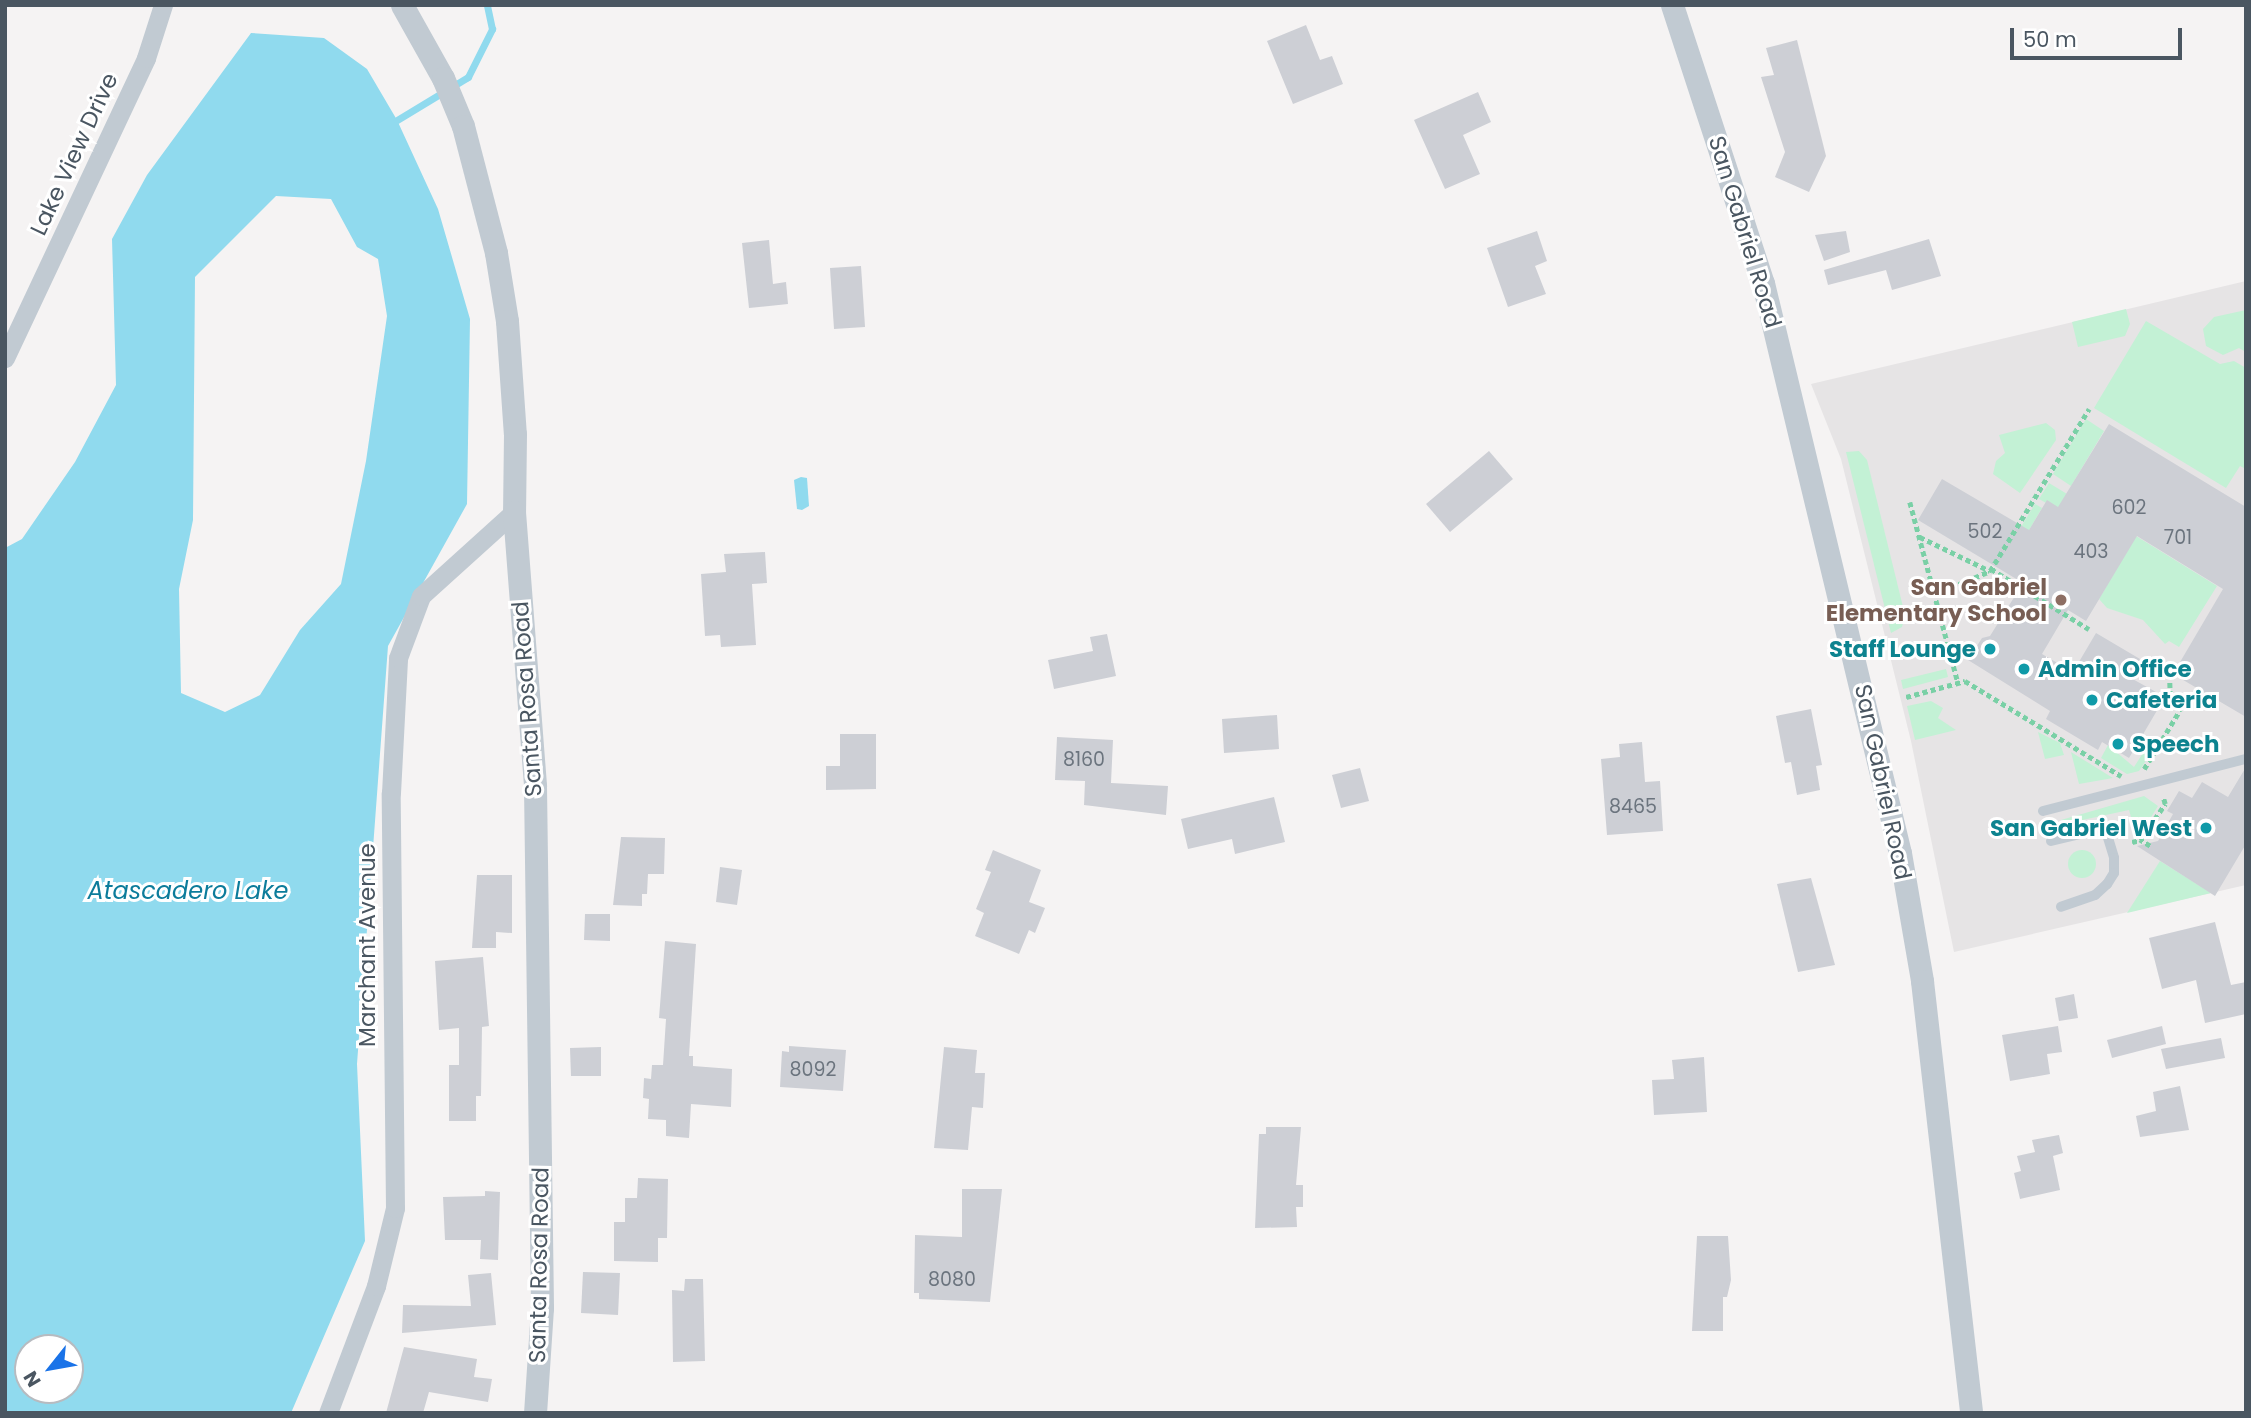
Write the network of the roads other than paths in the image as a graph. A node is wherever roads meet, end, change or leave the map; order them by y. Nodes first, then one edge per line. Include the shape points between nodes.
1 (163, 5) edge
2 (402, 5) edge
3 (1672, 5) edge
4 (5, 359) edge
5 (514, 512) junction
6 (2246, 759) edge
7 (2043, 811) dead end
8 (2051, 841) dead end
9 (2061, 907) dead end
10 (328, 1413) edge
11 (535, 1413) edge
12 (1971, 1413) edge

1 - 4 street, Lake View Drive via 146,58
2 - 5 street, Santa Rosa Road via 443,78 463,126 496,253 513,409
3 - 12 street, San Gabriel Road via 1763,283 1900,853 1924,994
5 - 10 street, Marchant Avenue via 421,596 398,658 391,793 395,1208 376,1286
5 - 11 street, Santa Rosa Road via 534,786 542,1308
6 - 7 lane
8 - 9 lane via 2105,828 2114,858 2114,873 2107,884 2095,895

